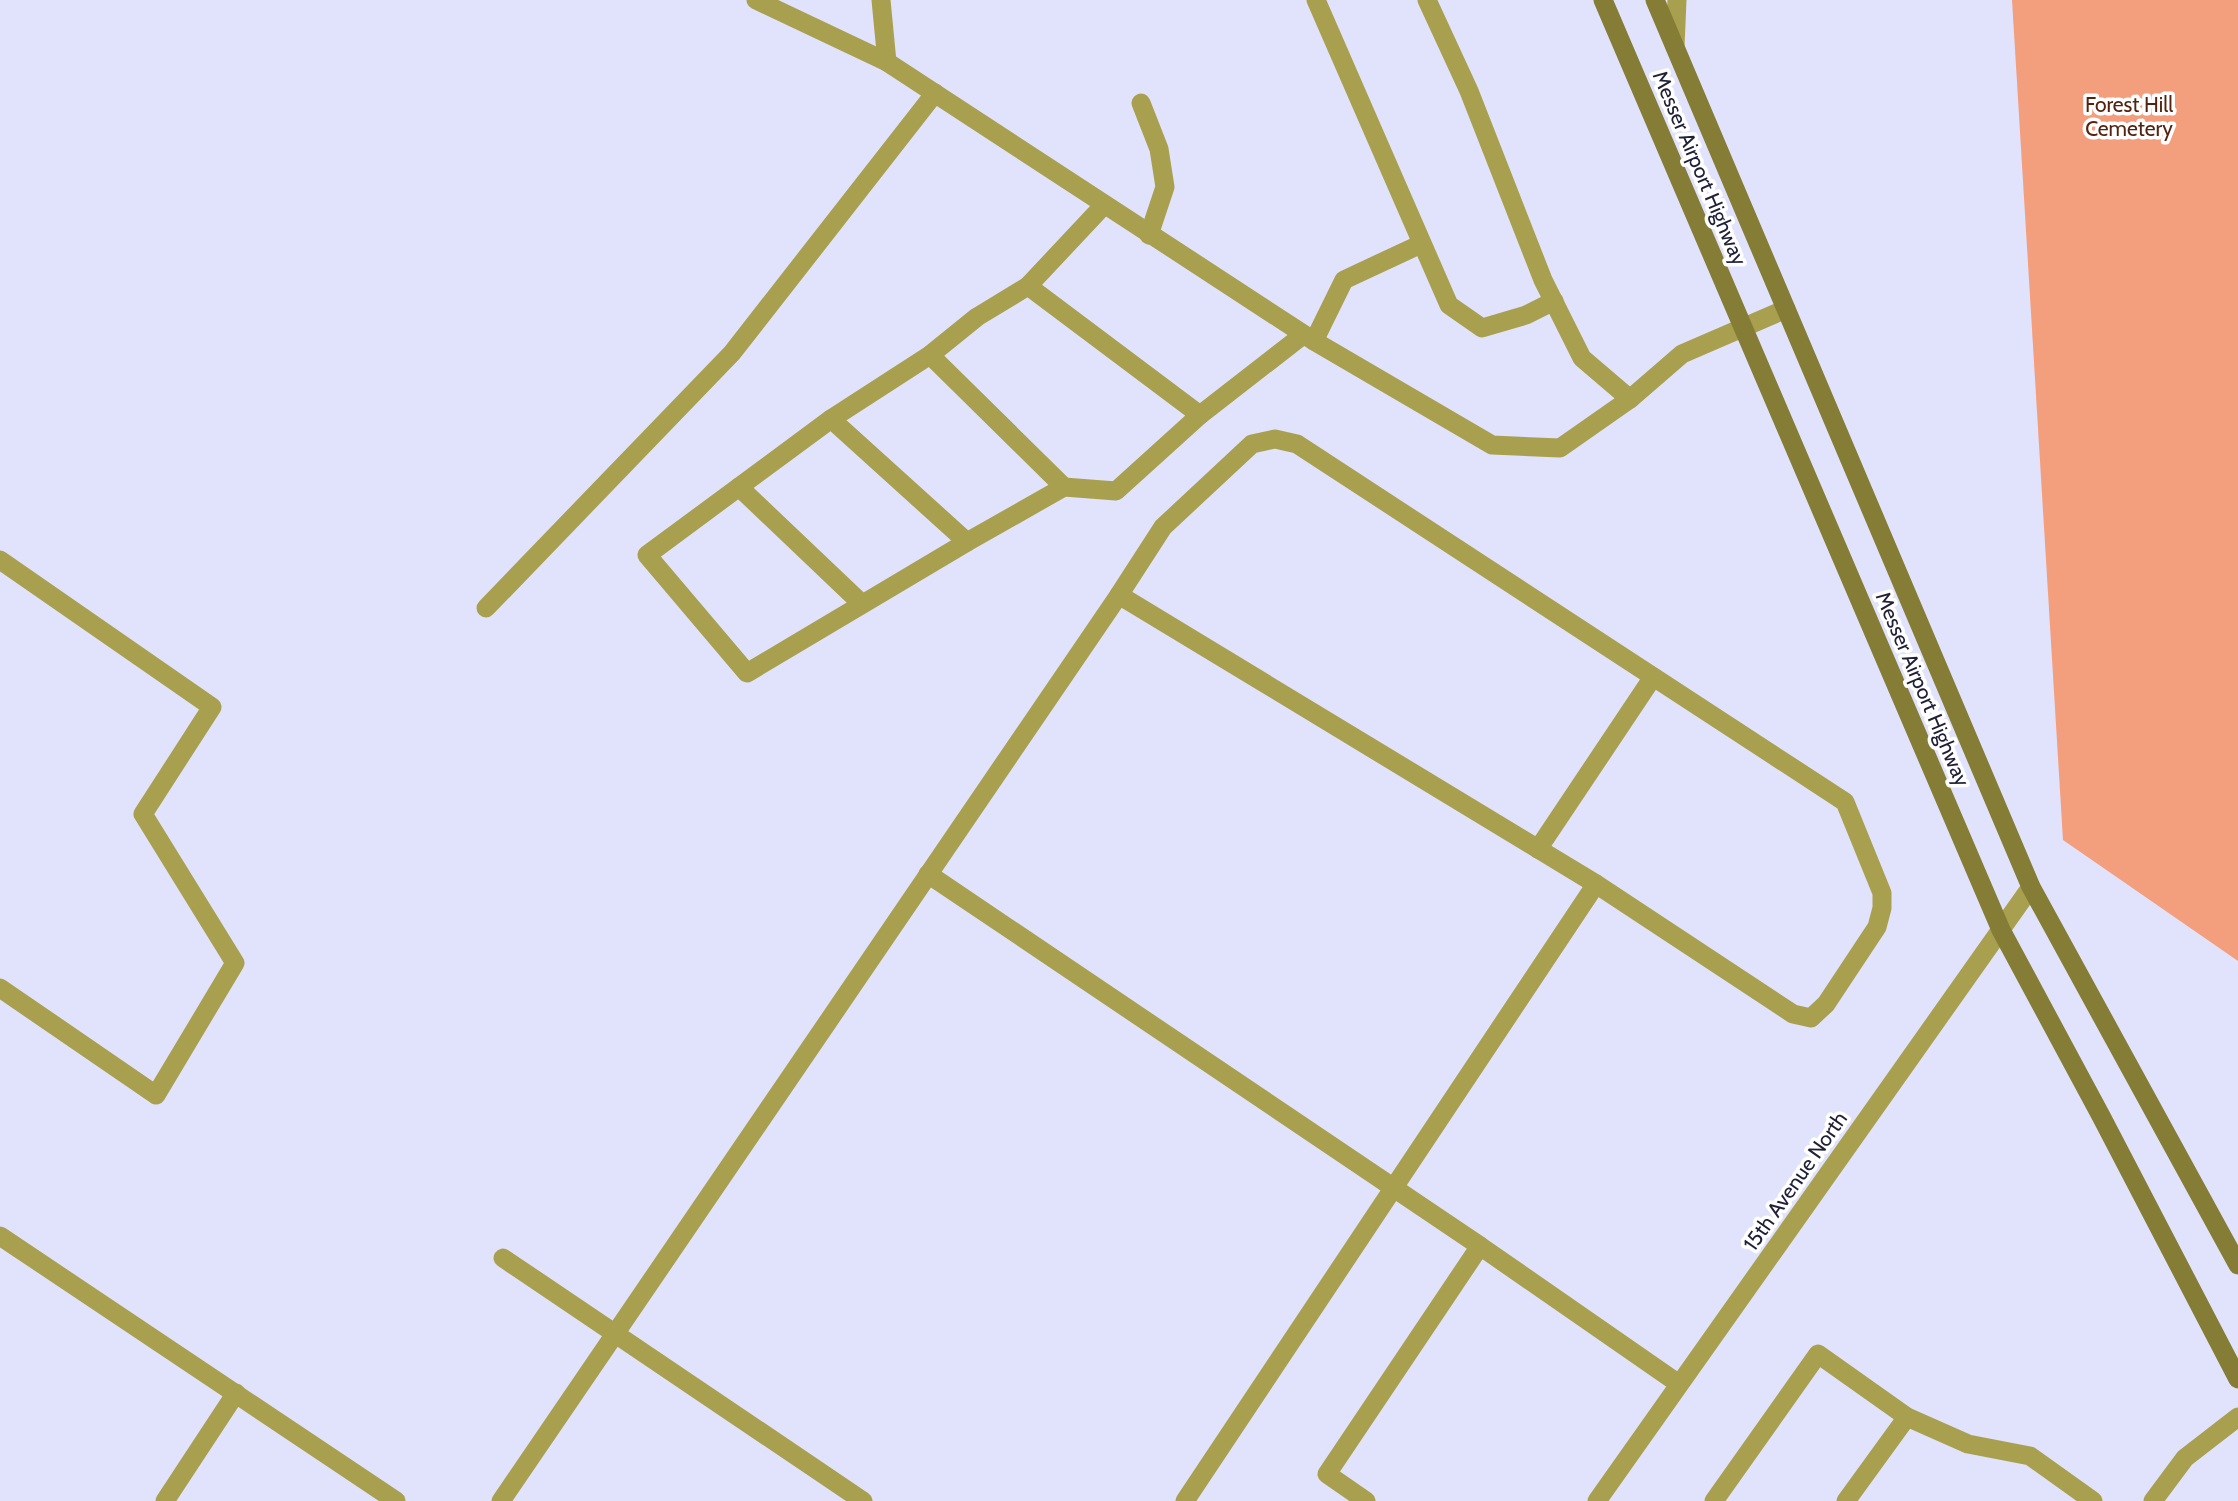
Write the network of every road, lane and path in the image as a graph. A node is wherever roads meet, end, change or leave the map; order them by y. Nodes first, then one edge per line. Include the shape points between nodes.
1 (756, 0) edge
2 (881, 0) edge
3 (1316, 0) edge
4 (1427, 0) edge
5 (1603, 0) edge
6 (1656, 0) edge
7 (1677, 0) edge
8 (1675, 47) junction
9 (887, 62) junction
10 (936, 93) junction
11 (1140, 103) dead end
12 (1104, 205) junction
13 (1149, 235) junction
14 (1421, 244) junction
15 (1028, 286) junction
16 (1554, 301) junction
17 (1786, 309) junction
18 (1743, 326) junction
19 (1308, 338) junction
20 (930, 355) junction
21 (1630, 399) junction
22 (1200, 415) junction
23 (831, 419) junction
24 (738, 487) junction
25 (1064, 487) junction
26 (967, 542) junction
27 (0, 560) edge
28 (1119, 595) junction
29 (862, 604) junction
30 (486, 608) dead end
31 (1653, 677) junction
32 (1538, 849) junction
33 (928, 874) junction
34 (1596, 884) junction
35 (2031, 887) junction
36 (2001, 930) junction
37 (0, 988) edge
38 (1394, 1188) junction
39 (0, 1236) edge
40 (1480, 1246) junction
41 (503, 1258) dead end
42 (2238, 1265) edge
43 (616, 1332) junction
44 (2238, 1379) edge
45 (1679, 1384) junction
46 (236, 1394) junction
47 (1907, 1417) junction
48 (2238, 1417) edge
49 (165, 1501) edge
50 (396, 1501) edge
51 (501, 1501) edge
52 (863, 1501) edge
53 (1185, 1501) edge
54 (1366, 1501) edge
55 (1597, 1501) edge
56 (1714, 1501) edge
57 (1846, 1501) edge
58 (2093, 1501) edge
59 (2152, 1501) edge

1 - 9 street
2 - 9 street
3 - 14 street
4 - 16 street
5 - 18 main road, Messer Airport Highway
6 - 8 main road, Messer Airport Highway
7 - 8 street
8 - 17 main road, Messer Airport Highway
9 - 10 street
10 - 12 street
10 - 30 street via 732,353
11 - 13 street via 1159,149 1165,187
12 - 13 street
12 - 15 street
13 - 19 street
14 - 16 street via 1449,305 1482,328
14 - 19 street via 1344,280
15 - 20 street via 977,317
15 - 22 street
16 - 21 street via 1582,358
17 - 18 street
17 - 35 main road, Messer Airport Highway
18 - 21 street via 1682,354
18 - 36 main road, Messer Airport Highway
19 - 21 street via 1492,445 1560,448
19 - 22 street
20 - 23 street
20 - 25 street
22 - 25 street via 1116,491
23 - 24 street
23 - 26 street
24 - 29 street
24 - 29 street via 647,555 747,673
25 - 26 street
26 - 29 street
27 - 37 street via 212,707 143,814 235,963 156,1095
28 - 31 street via 1163,527 1252,444 1275,439 1297,444
28 - 32 street
28 - 33 street
31 - 32 street
31 - 34 street via 1845,802 1882,893 1877,927 1826,1004 1811,1018 1793,1014
32 - 34 street
33 - 38 street
33 - 43 street
34 - 38 street
35 - 36 street, 15th Avenue North
35 - 42 main road, Messer Airport Highway
36 - 44 main road, Messer Airport Highway
36 - 45 street, 15th Avenue North
38 - 40 street
38 - 53 street
39 - 46 street
40 - 45 street
40 - 54 street via 1327,1474
41 - 43 street
43 - 51 street
43 - 52 street
45 - 55 street, 15th Avenue North
46 - 49 street
46 - 50 street
47 - 56 street via 1818,1354
47 - 57 street
47 - 58 street via 1968,1444 2031,1456
48 - 59 street via 2185,1458

